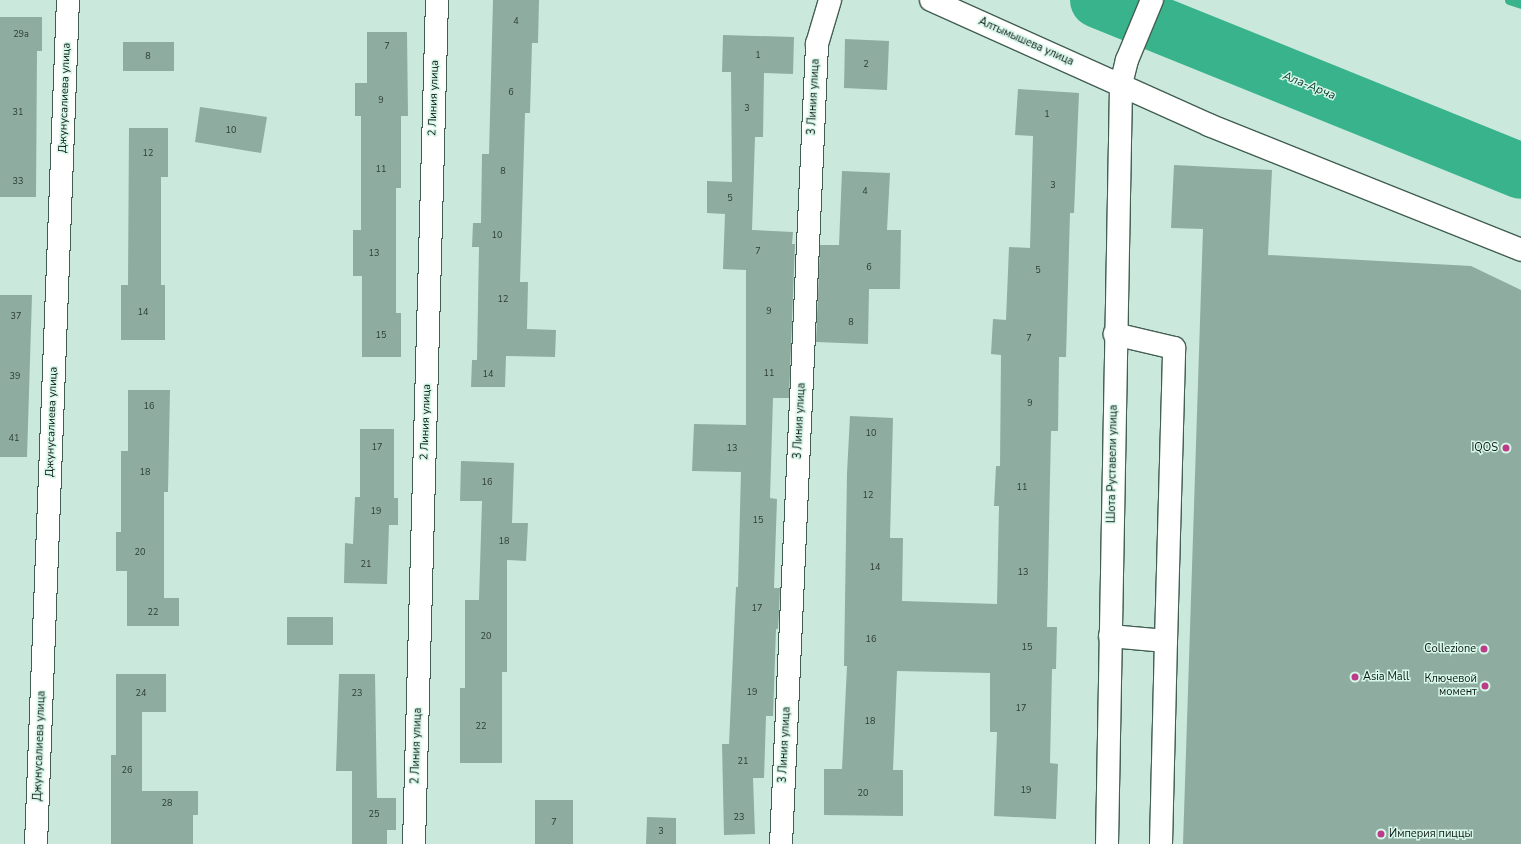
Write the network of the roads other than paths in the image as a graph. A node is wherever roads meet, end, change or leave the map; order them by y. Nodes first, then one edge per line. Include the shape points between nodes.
1 (68, 0) edge
2 (437, 0) edge
3 (830, 0) edge
4 (931, 0) edge
5 (1152, 0) edge
6 (1121, 84) junction
7 (1521, 250) edge
8 (1115, 334) junction
9 (1110, 636) junction
10 (1166, 641) junction
11 (36, 844) edge
12 (414, 844) edge
13 (781, 844) edge
14 (1107, 844) edge
15 (1161, 844) edge

1 - 11 street, Джунусалиева улица
2 - 12 street, 2 Линия улица
3 - 13 street, 3 Линия улица via 817,44
4 - 6 street, Алтымышева улица
5 - 6 street, Шота Руставели улица via 1127,60
6 - 7 street, Алтымышева улица via 1209,125
6 - 8 street, Шота Руставели улица
8 - 9 street, Шота Руставели улица
8 - 10 street via 1174,348
9 - 10 street
9 - 14 street, Шота Руставели улица
10 - 15 street

